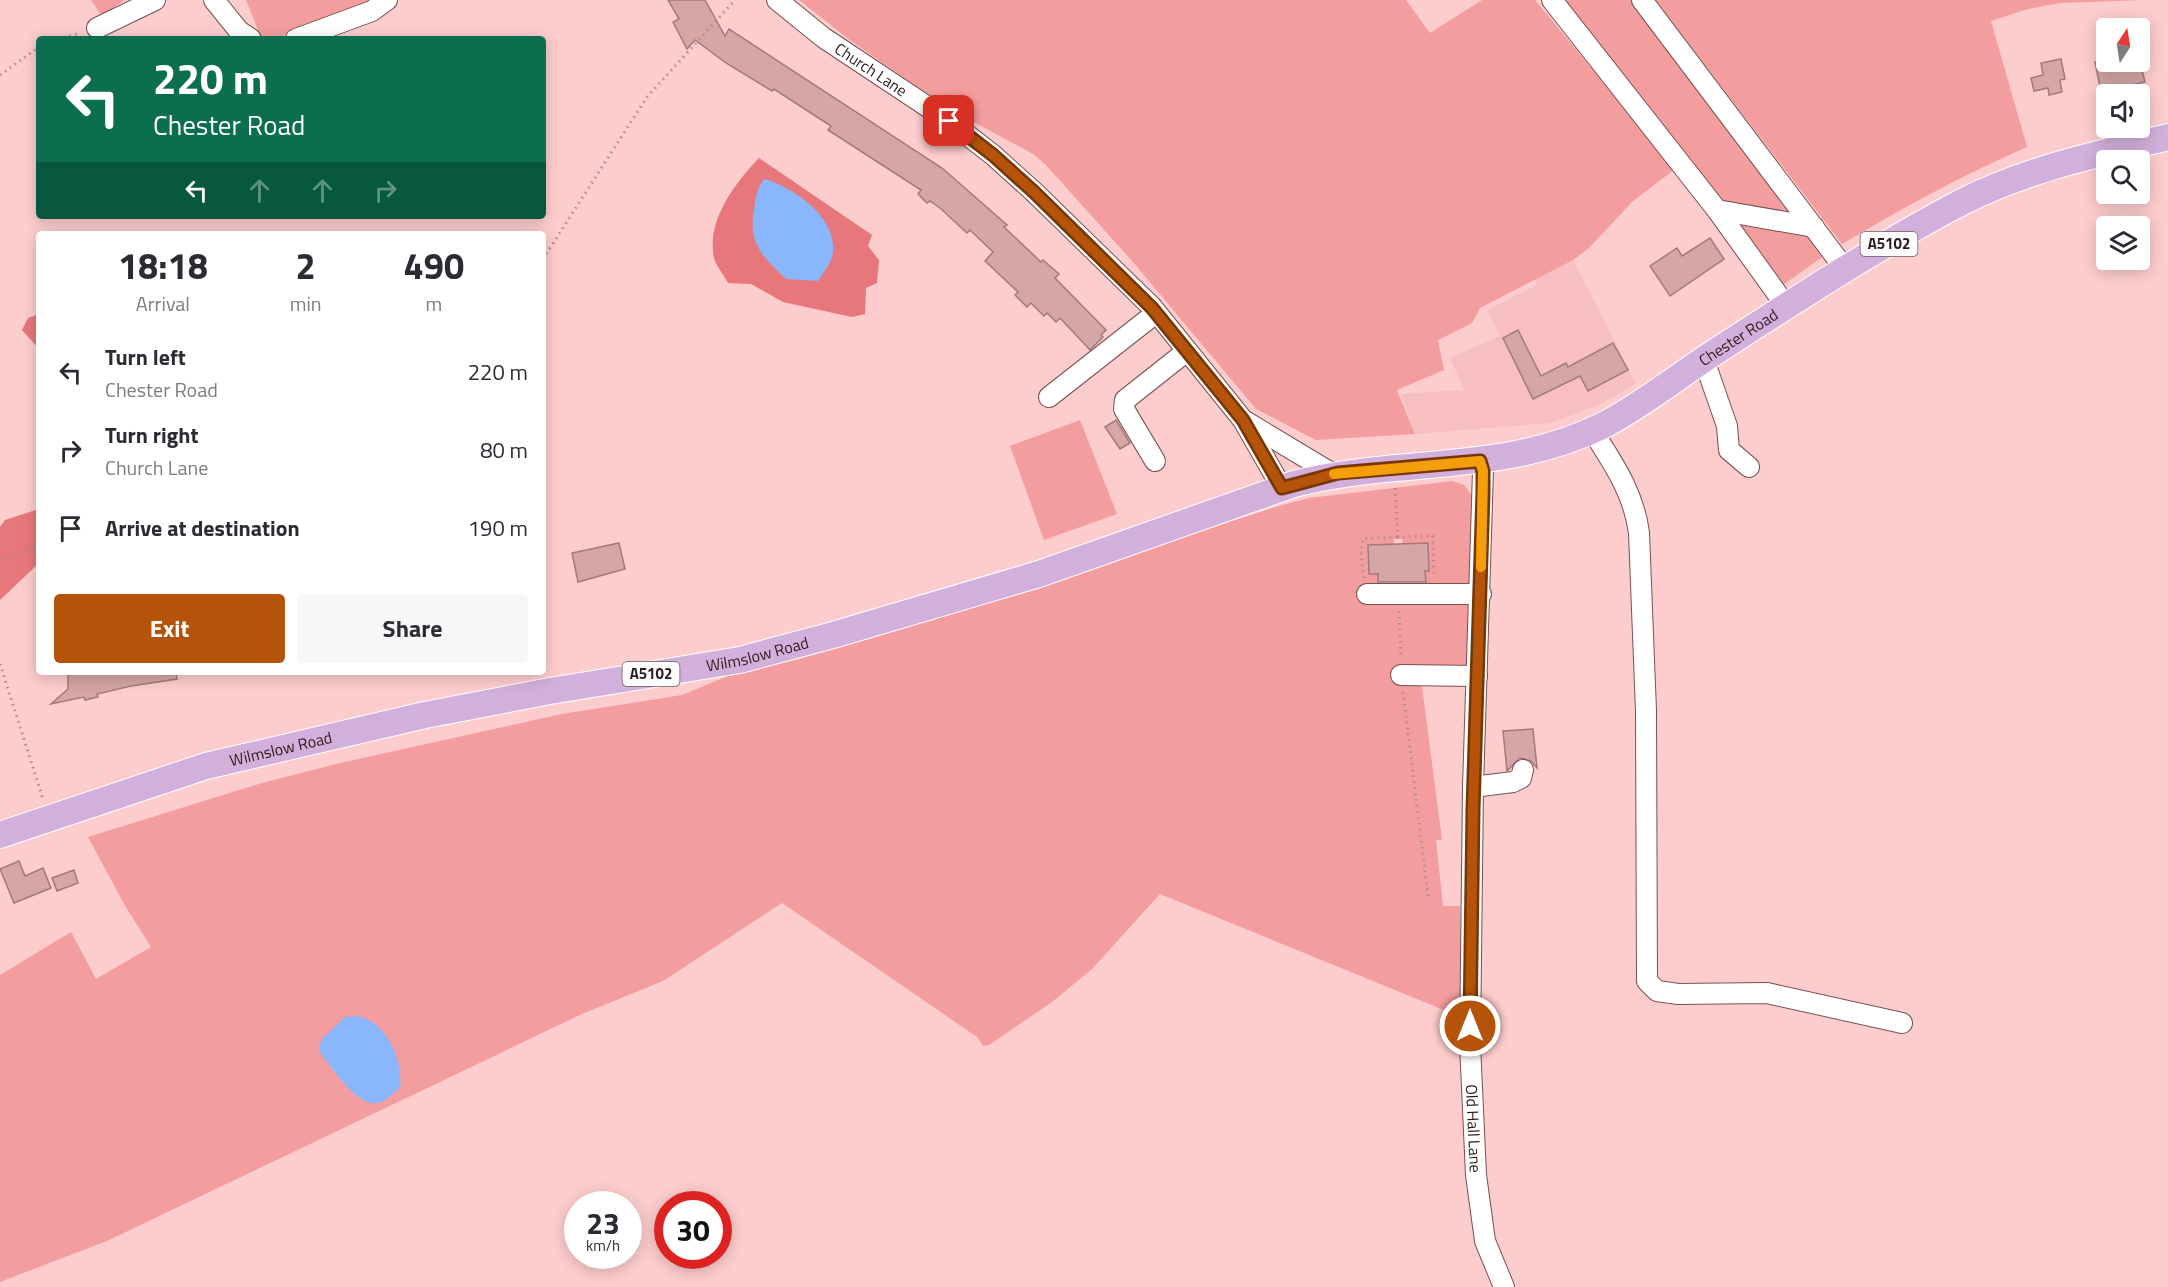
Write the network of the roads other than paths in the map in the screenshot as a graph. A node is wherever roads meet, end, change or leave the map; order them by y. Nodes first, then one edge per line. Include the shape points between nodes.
1 (155, 0) edge
2 (214, 0) edge
3 (387, 0) edge
4 (777, 0) edge
5 (1552, 0) edge
6 (1642, 0) edge
7 (97, 28) road end
8 (246, 36) edge
9 (304, 36) edge
10 (2168, 136) edge
11 (1717, 210) junction
12 (1814, 227) junction
13 (1845, 269) junction
14 (1786, 306) junction
15 (1156, 313) junction
16 (1187, 351) junction
17 (1704, 360) junction
18 (1049, 397) dead end
19 (1243, 420) junction
20 (1592, 429) junction
21 (1155, 461) dead end
22 (1480, 461) junction
23 (1749, 467) dead end
24 (1333, 474) junction
25 (1288, 486) junction
26 (1367, 594) road end
27 (1480, 594) junction
28 (1401, 675) road end
29 (1478, 676) junction
30 (1523, 770) dead end
31 (1473, 787) junction
32 (0, 835) edge
33 (1902, 1023) dead end
34 (1504, 1287) edge

1 - 7 street
2 - 8 street
3 - 9 street via 372,11
4 - 15 street, Church Lane via 824,38 993,155
5 - 11 street
6 - 12 street
10 - 13 main road, Chester Road / A5102 via 2028,174 1964,201
11 - 12 street
11 - 14 street
12 - 13 street
13 - 14 main road, Chester Road / A5102
14 - 17 main road, Chester Road / A5102
15 - 16 street, Church Lane
15 - 18 street
16 - 19 street, Church Lane
16 - 21 street via 1125,400 1125,409
17 - 20 main road, Chester Road / A5102
17 - 23 street via 1727,426 1730,450
19 - 24 street, Church Lane
19 - 25 street, Church Lane
20 - 22 main road, Chester Road / A5102 via 1550,447
20 - 33 street via 1627,488 1639,533 1646,711 1647,981 1657,991 1767,993
22 - 24 main road, Chester Road / A5102
22 - 27 street, Old Hall Lane
24 - 25 main road, Chester Road / A5102
25 - 32 main road, Wilmslow Road / A5102 via 1039,574 833,635 740,660 403,720 206,766
26 - 27 street
27 - 29 street, Old Hall Lane
28 - 29 street
29 - 31 street, Old Hall Lane
30 - 31 street via 1521,778 1513,782
31 - 34 street, Old Hall Lane via 1470,1026 1476,1175 1485,1241

